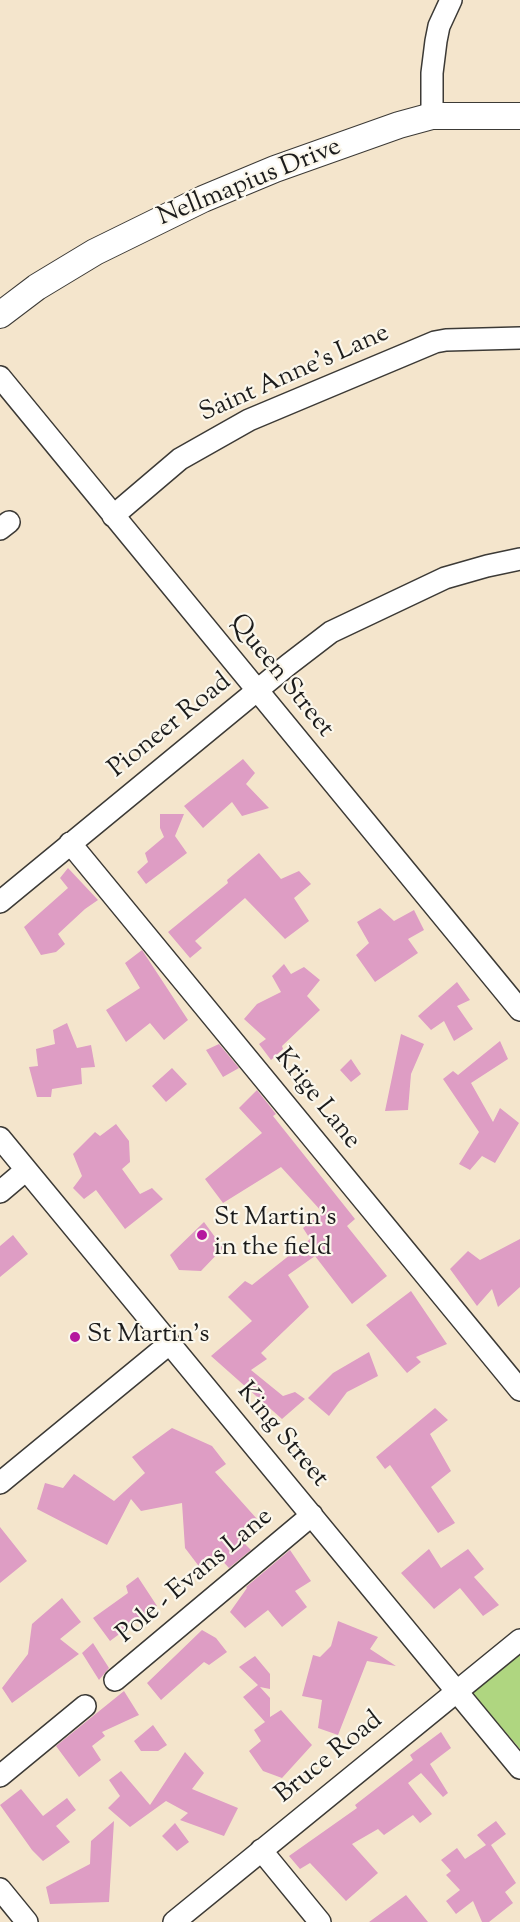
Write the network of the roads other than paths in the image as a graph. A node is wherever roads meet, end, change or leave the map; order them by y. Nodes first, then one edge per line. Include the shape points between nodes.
1 (451, 0) edge
2 (432, 116) junction
3 (520, 116) edge
4 (0, 315) edge
5 (520, 338) edge
6 (0, 377) edge
7 (113, 516) junction
8 (520, 559) edge
9 (257, 692) junction
10 (70, 843) junction
11 (0, 902) edge
12 (520, 1010) edge
13 (0, 1138) edge
14 (26, 1170) junction
15 (0, 1192) edge
16 (169, 1344) junction
17 (520, 1390) edge
18 (0, 1483) edge
19 (312, 1515) junction
20 (520, 1640) edge
21 (115, 1680) dead end
22 (457, 1692) junction
23 (85, 1706) dead end
24 (520, 1768) edge
25 (0, 1776) edge
26 (261, 1850) junction
27 (0, 1889) edge
28 (27, 1922) edge
29 (174, 1922) edge
30 (320, 1922) edge

1 - 2 street via 436,41
2 - 3 main road, Nellmapius Drive
2 - 4 main road, Nellmapius Drive via 275,169 203,199 95,252
5 - 7 street, Saint Anne's Lane via 435,342 249,420 180,459
6 - 7 street, Queen Street
7 - 9 street, Queen Street
8 - 9 street, Pioneer Road via 445,578 340,627
9 - 10 street, Pioneer Road
9 - 12 street, Queen Street
10 - 11 street, Pioneer Road
10 - 17 street, Krige Lane
13 - 14 street, King Street
14 - 15 street
14 - 16 street, King Street
16 - 18 street
16 - 19 street, King Street
19 - 21 street, Pole - Evans Lane
19 - 22 street, King Street
20 - 22 street, Bruce Road
22 - 24 street, King Street
22 - 26 street, Bruce Road
23 - 25 street
26 - 29 street, Bruce Road
26 - 30 street
27 - 28 street

